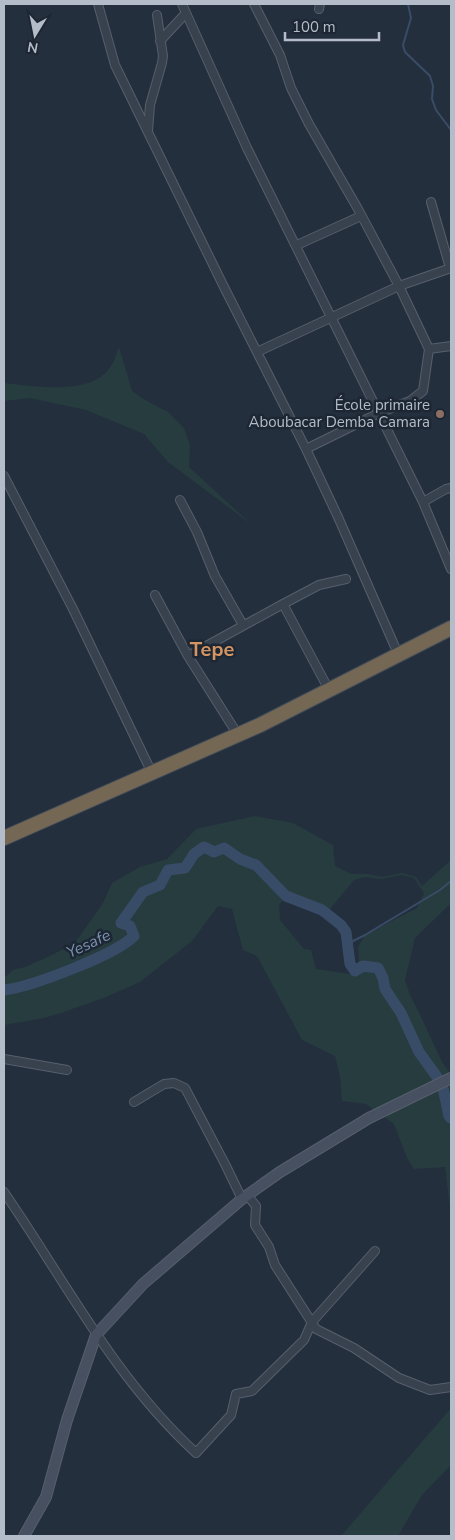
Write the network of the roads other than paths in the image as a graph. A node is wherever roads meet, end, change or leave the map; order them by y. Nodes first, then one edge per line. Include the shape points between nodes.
1 (98, 4) edge
2 (182, 4) edge
3 (254, 4) edge
4 (186, 13) junction
5 (157, 15) dead end
6 (160, 41) junction
7 (148, 133) junction
8 (431, 202) dead end
9 (361, 216) junction
10 (297, 245) junction
11 (450, 268) edge
12 (399, 286) junction
13 (332, 318) junction
14 (451, 346) edge
15 (429, 349) junction
16 (257, 352) junction
17 (379, 413) junction
18 (306, 449) junction
19 (4, 476) edge
20 (451, 488) edge
21 (180, 500) dead end
22 (423, 502) junction
23 (451, 569) edge
24 (346, 579) dead end
25 (155, 595) dead end
26 (283, 604) junction
27 (243, 625) junction
28 (451, 628) edge
29 (188, 656) junction
30 (399, 656) junction
31 (329, 690) junction
32 (238, 735) junction
33 (152, 773) junction
34 (4, 838) edge
35 (4, 1059) edge
36 (67, 1070) dead end
37 (451, 1078) edge
38 (134, 1102) dead end
39 (4, 1192) edge
40 (244, 1197) junction
41 (374, 1251) dead end
42 (312, 1322) junction
43 (96, 1335) junction
44 (451, 1387) edge
45 (24, 1536) edge

1 - 7 street via 115,64
2 - 4 street
3 - 9 street via 309,124
4 - 6 street
4 - 10 street
5 - 6 street
6 - 7 street via 163,56 150,105
7 - 16 street
8 - 11 street
9 - 10 street
9 - 12 street
10 - 13 street
11 - 12 street
12 - 13 street
12 - 15 street
13 - 16 street
13 - 17 street
14 - 15 street
15 - 17 street via 423,390 410,401
16 - 18 street
17 - 18 street
17 - 22 street
18 - 30 street
19 - 33 street
20 - 22 street
21 - 27 street via 215,576
22 - 23 street
24 - 26 street via 319,586
25 - 29 street
26 - 27 street
26 - 31 street
27 - 29 street
28 - 30 highway
29 - 32 street
30 - 31 highway
31 - 32 highway
32 - 33 highway
33 - 34 highway
35 - 36 street
37 - 40 street via 369,1118
38 - 40 street via 164,1084 174,1083 184,1088
39 - 43 street
40 - 42 street via 256,1206 256,1225 275,1265
40 - 43 street via 143,1284
41 - 42 street
42 - 43 street via 304,1340 252,1391 236,1394 231,1415 196,1453 171,1430
42 - 44 street via 316,1329 354,1348 399,1378 430,1390
43 - 45 street via 67,1420 46,1497

